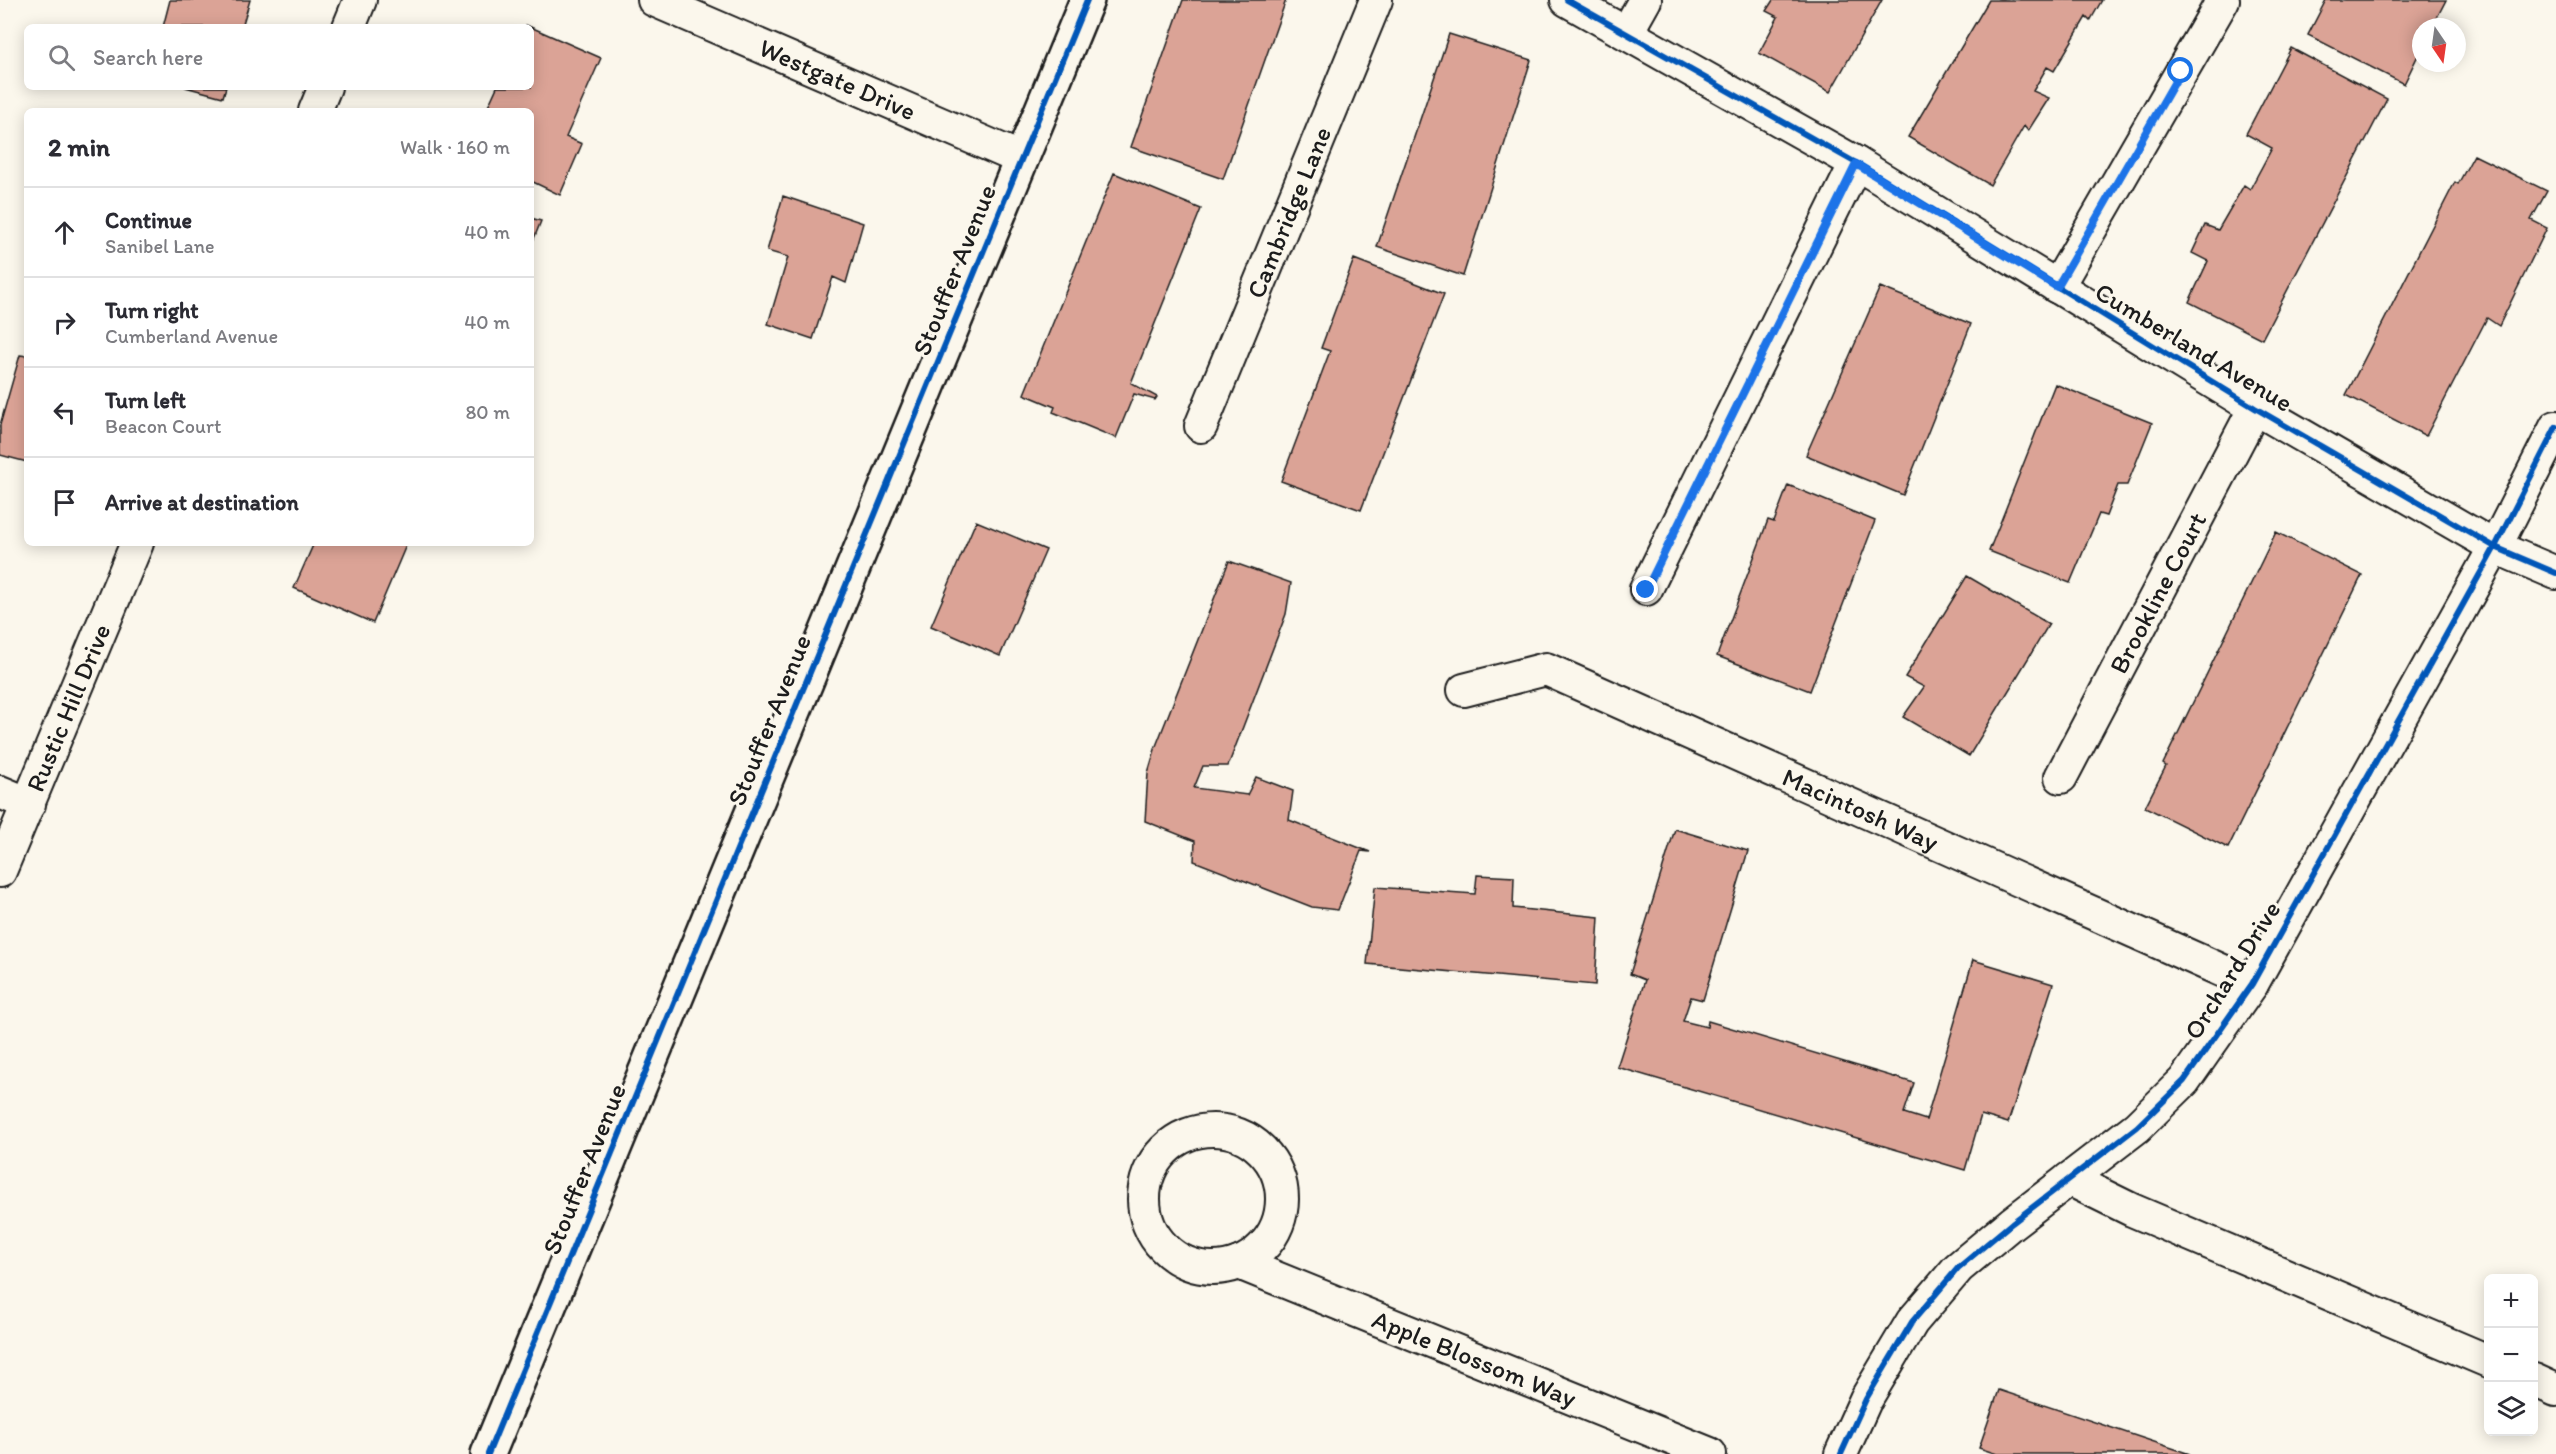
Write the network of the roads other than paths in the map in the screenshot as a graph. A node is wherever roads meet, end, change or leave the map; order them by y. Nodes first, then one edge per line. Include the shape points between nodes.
1 (360, 0) edge
2 (654, 0) edge
3 (1087, 0) edge
4 (1376, 0) edge
5 (1567, 0) edge
6 (1645, 0) edge
7 (2223, 0) edge
8 (350, 24) edge
9 (1627, 32) junction
10 (324, 90) edge
11 (316, 108) edge
12 (1022, 159) junction
13 (1856, 164) junction
14 (2057, 287) junction
15 (2255, 408) junction
16 (1201, 426) dead end
17 (2556, 427) edge
18 (136, 546) edge
19 (2495, 547) junction
20 (2556, 573) edge
21 (1646, 590) dead end
22 (1464, 690) dead end
23 (2061, 777) dead end
24 (0, 792) edge
25 (29, 804) junction
26 (0, 871) edge
27 (2252, 984) junction
28 (2069, 1179) junction
29 (1239, 1263) junction
30 (2484, 1359) edge
31 (2538, 1382) edge
32 (2556, 1390) edge
33 (488, 1454) edge
34 (1710, 1454) edge
35 (1841, 1454) edge

1 - 8 street
2 - 12 street, Westgate Drive
3 - 12 street, Stouffer Avenue
4 - 16 street, Cambridge Lane
5 - 9 street, Cumberland Avenue
6 - 9 street
7 - 14 street
9 - 13 street, Cumberland Avenue
10 - 11 street
12 - 33 street, Stouffer Avenue
13 - 14 street, Cumberland Avenue
13 - 21 street
14 - 15 street, Cumberland Avenue
15 - 19 street, Cumberland Avenue
15 - 23 street, Brookline Court
17 - 19 street, Orchard Drive
18 - 25 street, Rustic Hill Drive
19 - 20 street, Cumberland Avenue
19 - 27 street, Orchard Drive
22 - 27 street, Macintosh Way via 1546,669
24 - 25 street
25 - 26 street, Rustic Hill Drive
27 - 28 street, Orchard Drive via 2184,1081 2137,1127
28 - 30 street via 2132,1210
28 - 35 street, Orchard Drive via 1958,1268 1912,1322 1866,1399
29 - 29 street via 1262,1248 1276,1226 1282,1199 1277,1173 1262,1150 1240,1135 1213,1130 1186,1135 1164,1149 1149,1172 1143,1199 1148,1226 1163,1248 1185,1263 1212,1268
29 - 34 street, Apple Blossom Way
31 - 32 street

